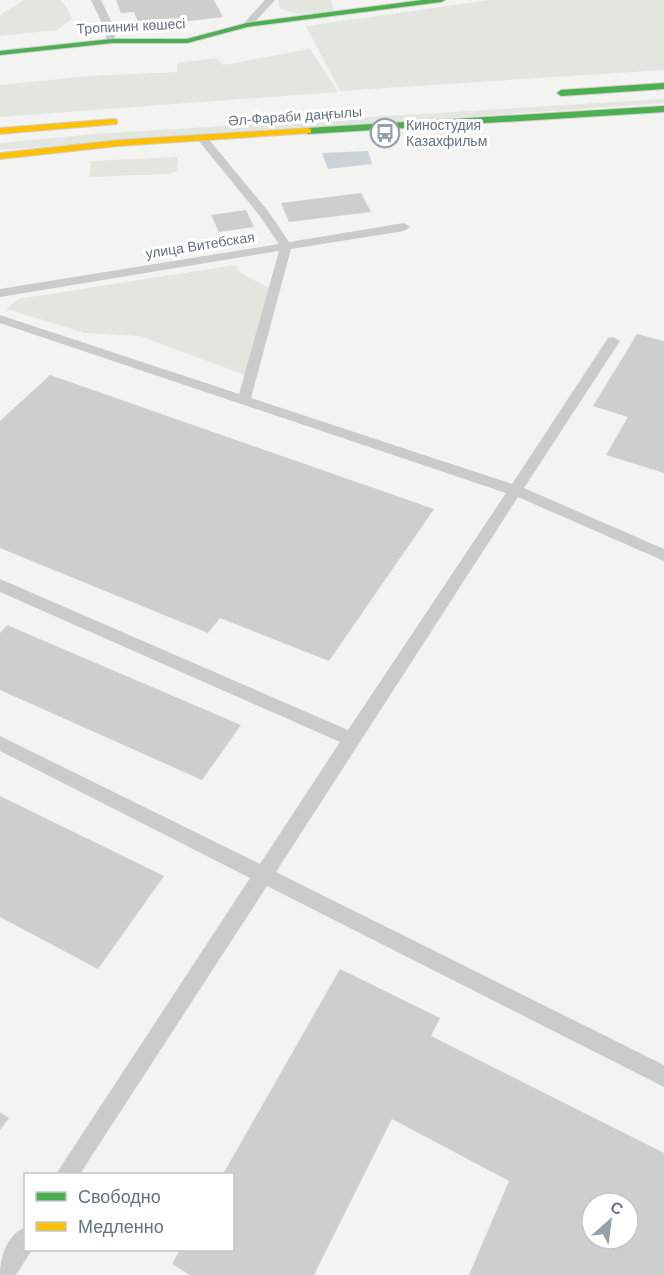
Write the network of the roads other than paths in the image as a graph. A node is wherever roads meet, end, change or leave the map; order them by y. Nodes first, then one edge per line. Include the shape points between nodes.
1 (96, 0) edge
2 (270, 0) edge
3 (441, 0) edge
4 (247, 25) junction
5 (112, 41) junction
6 (0, 53) edge
7 (664, 86) edge
8 (545, 94) dead end
9 (664, 109) edge
10 (128, 120) dead end
11 (0, 130) edge
12 (202, 138) junction
13 (0, 156) edge
14 (404, 227) dead end
15 (286, 246) junction
16 (0, 293) edge
17 (0, 319) edge
18 (614, 341) dead end
19 (244, 399) junction
20 (517, 491) junction
21 (664, 555) edge
22 (0, 585) edge
23 (351, 739) junction
24 (0, 743) edge
25 (263, 875) junction
26 (664, 1076) edge
27 (68, 1173) edge
28 (24, 1241) edge
29 (2, 1275) edge

1 - 5 lane
2 - 4 lane
3 - 4 main road, Тропинин көшесі
4 - 5 main road, Тропинин көшесі via 187,41
5 - 6 main road, Тропинин көшесі
7 - 8 main road
9 - 12 main road, Әл-Фараби даңғылы
10 - 11 main road
12 - 13 main road, Әл-Фараби даңғылы
12 - 15 lane
14 - 15 lane, улица Витебская
15 - 16 lane, улица Витебская
15 - 19 lane
17 - 19 lane
18 - 20 lane
19 - 20 lane
20 - 21 lane
20 - 23 lane
22 - 23 lane
23 - 25 lane
24 - 25 lane
25 - 26 lane
25 - 27 lane
28 - 29 lane

